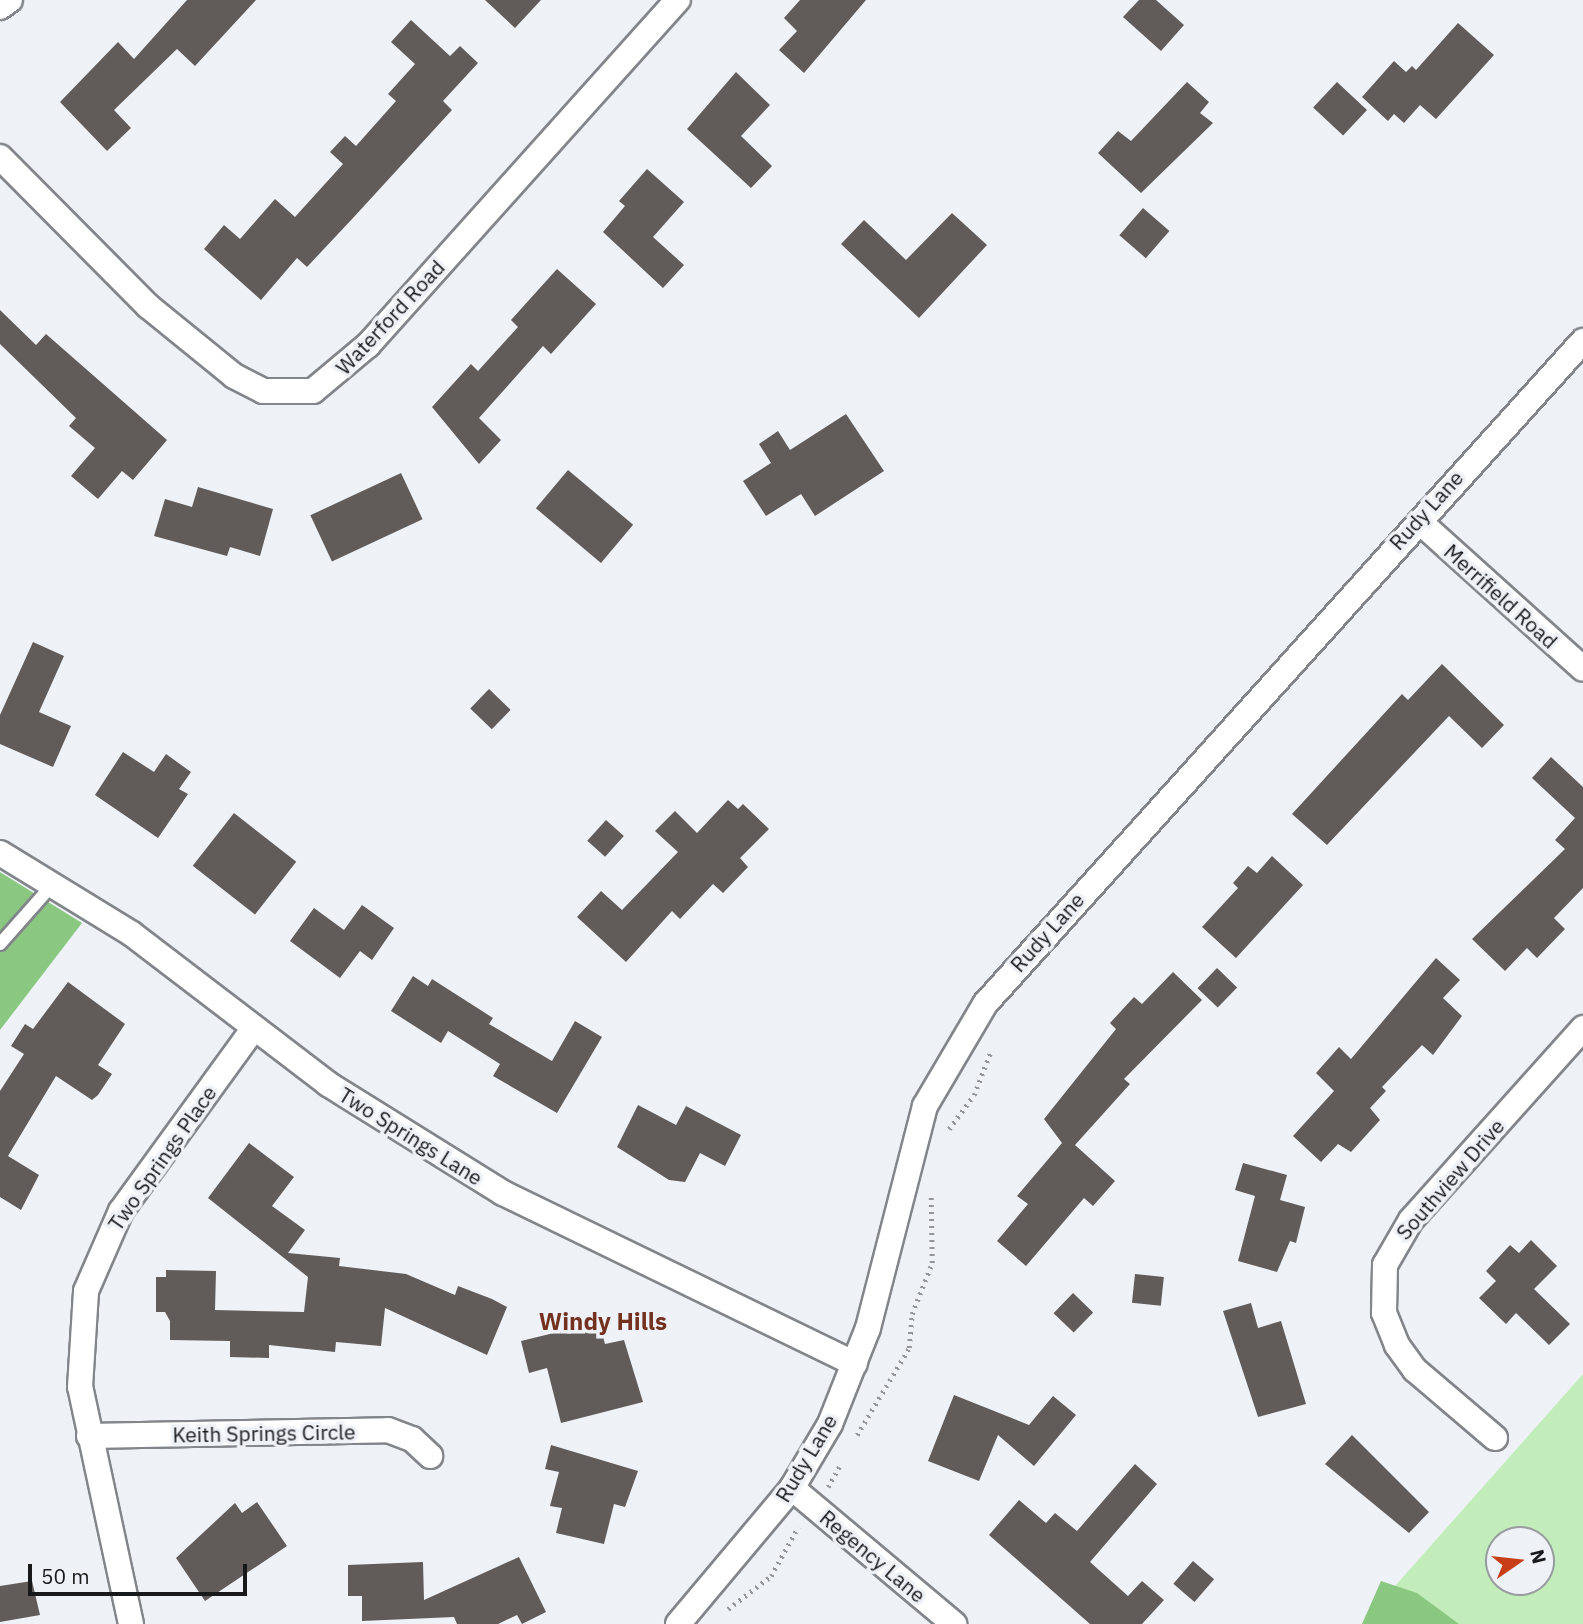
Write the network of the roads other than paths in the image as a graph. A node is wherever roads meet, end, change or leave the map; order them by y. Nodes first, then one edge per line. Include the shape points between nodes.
1 (10, 0) edge
2 (678, 0) edge
3 (0, 7) edge
4 (0, 157) edge
5 (1583, 341) edge
6 (1420, 522) junction
7 (1583, 669) edge
8 (0, 853) edge
9 (53, 884) junction
10 (0, 944) edge
11 (1583, 1028) edge
12 (253, 1029) junction
13 (855, 1364) junction
14 (89, 1436) junction
15 (1495, 1438) dead end
16 (430, 1456) dead end
17 (792, 1489) junction
18 (131, 1624) edge
19 (678, 1624) edge
20 (954, 1624) edge

1 - 3 street
2 - 4 street, Waterford Road via 368,345 313,391 263,391 234,376 148,306
5 - 6 street, Rudy Lane
6 - 7 street, Merrifield Road
6 - 13 street, Rudy Lane via 1013,970 954,1049 904,1168 885,1267
8 - 9 street, Two Springs Lane
9 - 10 lane
9 - 12 street, Two Springs Lane via 132,934
11 - 15 street, Southview Drive via 1411,1220 1385,1265 1384,1313 1396,1345 1415,1370
12 - 13 street, Two Springs Lane via 503,1193
12 - 14 street, Two Springs Place via 100,1250 78,1343
13 - 17 street, Rudy Lane
14 - 16 street, Keith Springs Circle via 388,1430 412,1439
14 - 18 street, Two Springs Place
17 - 19 street, Rudy Lane
17 - 20 street, Regency Lane

